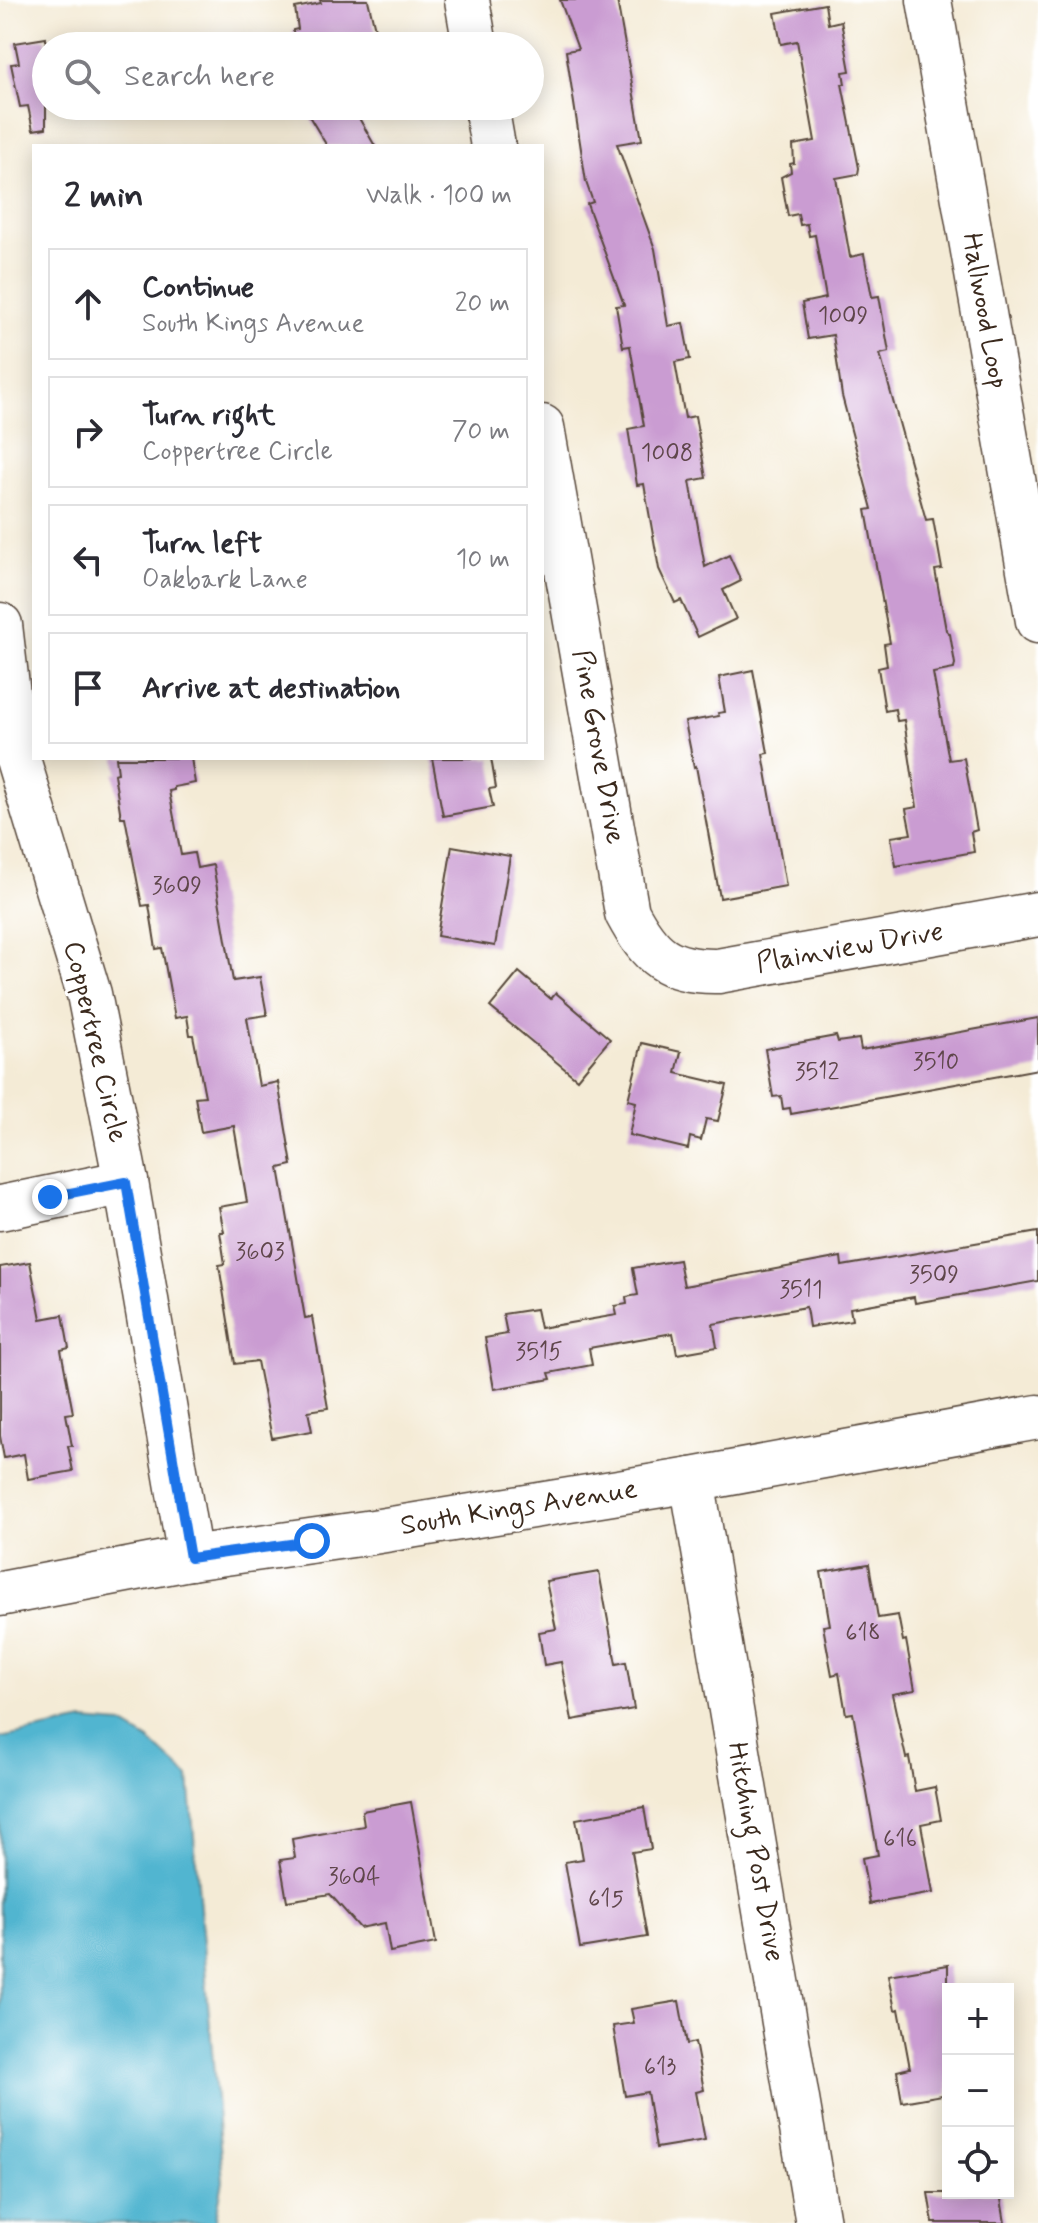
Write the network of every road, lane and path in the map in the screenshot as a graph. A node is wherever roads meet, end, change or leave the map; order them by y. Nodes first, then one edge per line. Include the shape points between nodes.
1 (467, 0) edge
2 (929, 0) edge
3 (473, 32) edge
4 (488, 120) edge
5 (493, 144) edge
6 (544, 438) edge
7 (1038, 621) edge
8 (0, 625) edge
9 (1038, 914) edge
10 (664, 961) joint
11 (126, 1182) junction
12 (0, 1208) edge
13 (1038, 1417) edge
14 (692, 1480) junction
15 (190, 1558) junction
16 (0, 1594) edge
17 (818, 2223) edge

1 - 3 street
2 - 7 street, Hallwood Loop
4 - 5 street
6 - 10 street, Pine Grove Drive via 627,913 639,936
8 - 11 street, Coppertree Circle via 14,746 89,994
9 - 10 street, Plainview Drive via 718,971 683,969
11 - 12 street
11 - 15 street, Coppertree Circle
13 - 14 street, South Kings Avenue
14 - 15 street, South Kings Avenue
14 - 17 street, Hitching Post Drive
15 - 16 street, South Kings Avenue

